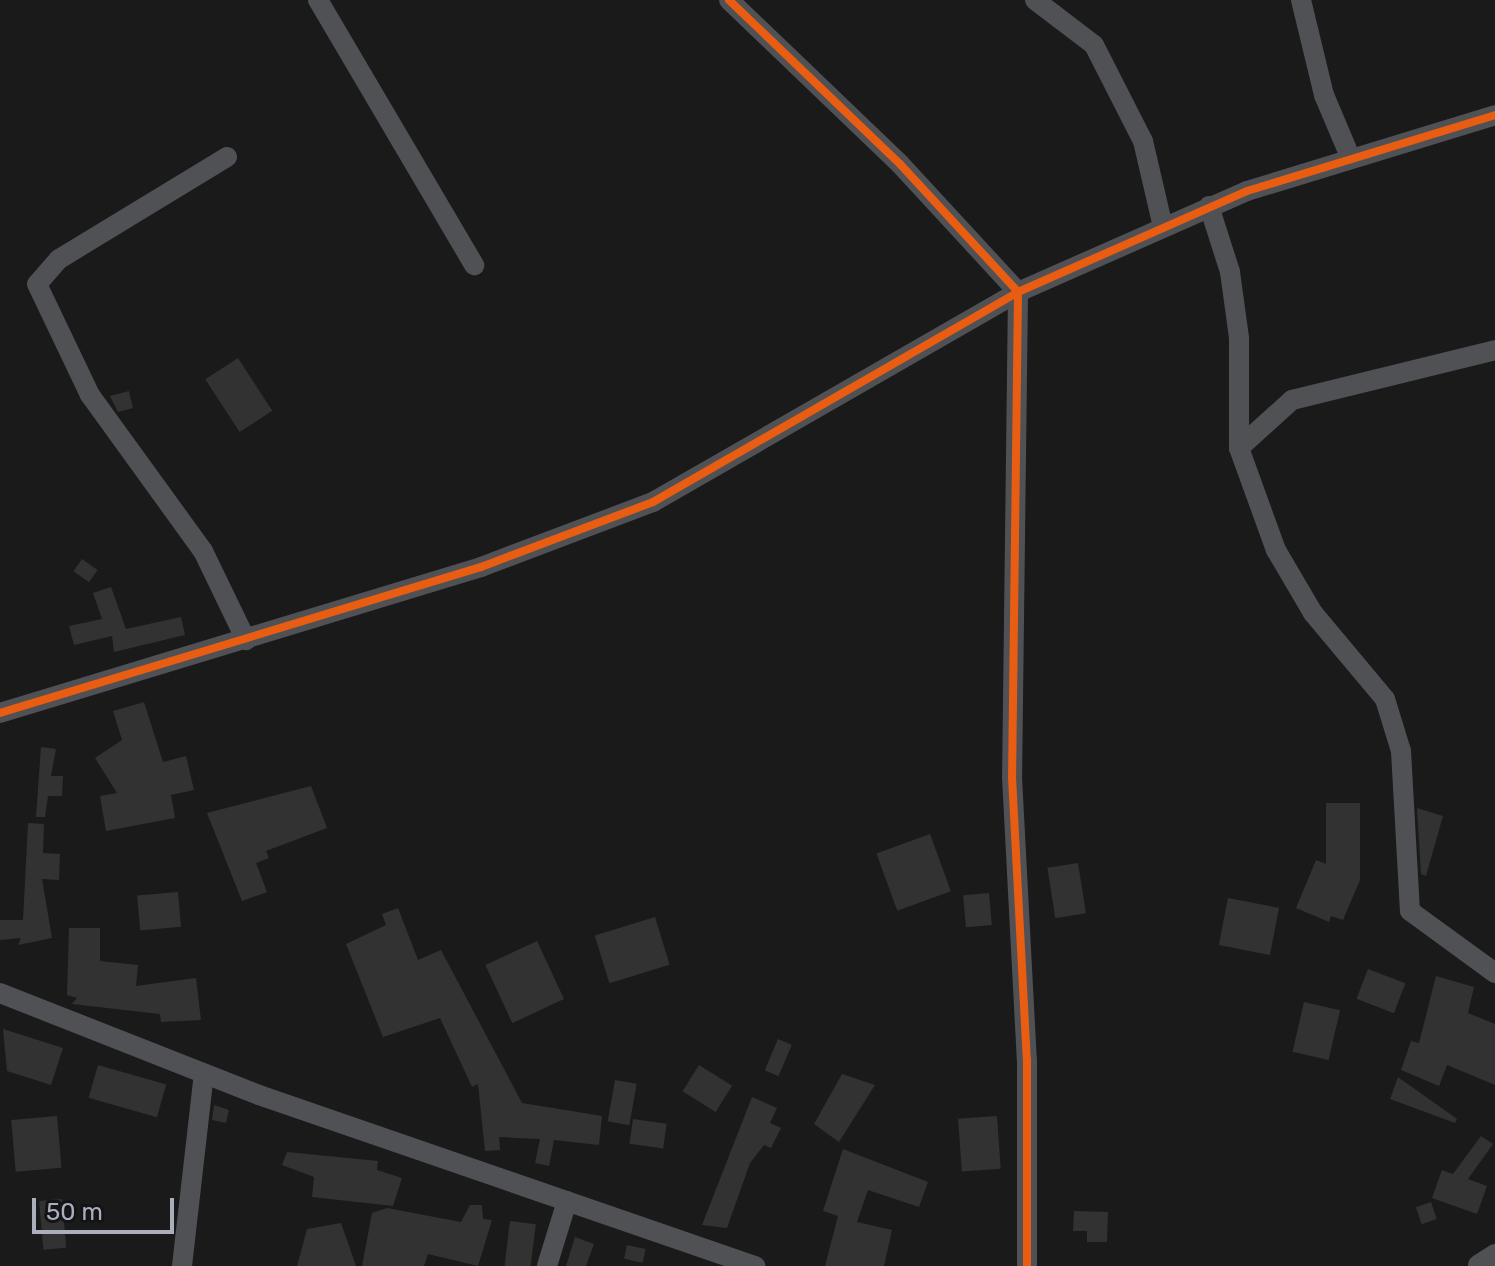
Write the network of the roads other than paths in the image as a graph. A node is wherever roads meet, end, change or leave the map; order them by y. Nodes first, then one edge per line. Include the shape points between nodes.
1 (318, 0) edge
2 (729, 0) edge
3 (1035, 0) edge
4 (1301, 0) edge
5 (1495, 115) edge
6 (227, 157) dead end
7 (1351, 159) junction
8 (1209, 206) junction
9 (1163, 227) junction
10 (474, 265) dead end
11 (1018, 292) junction
12 (1495, 350) edge
13 (1239, 448) junction
14 (246, 640) junction
15 (0, 713) edge
16 (1495, 973) edge
17 (0, 993) edge
18 (204, 1074) junction
19 (567, 1201) junction
20 (182, 1266) edge
21 (547, 1266) edge
22 (755, 1266) edge
23 (1027, 1266) edge

1 - 10 street
2 - 11 street via 900,164
3 - 9 street via 1094,45 1143,141
4 - 7 street via 1324,95
5 - 7 street
6 - 14 street via 59,259 37,284 90,395 203,551
7 - 8 street
8 - 9 street
8 - 13 street via 1230,272 1239,338
9 - 11 street
11 - 14 street via 653,502 481,567
11 - 23 street via 1012,777 1027,1060
12 - 13 street via 1292,400
13 - 16 street via 1291,583 1385,699 1401,751 1410,911
14 - 15 street
17 - 18 street
18 - 19 street
18 - 20 street
19 - 21 street
19 - 22 street

